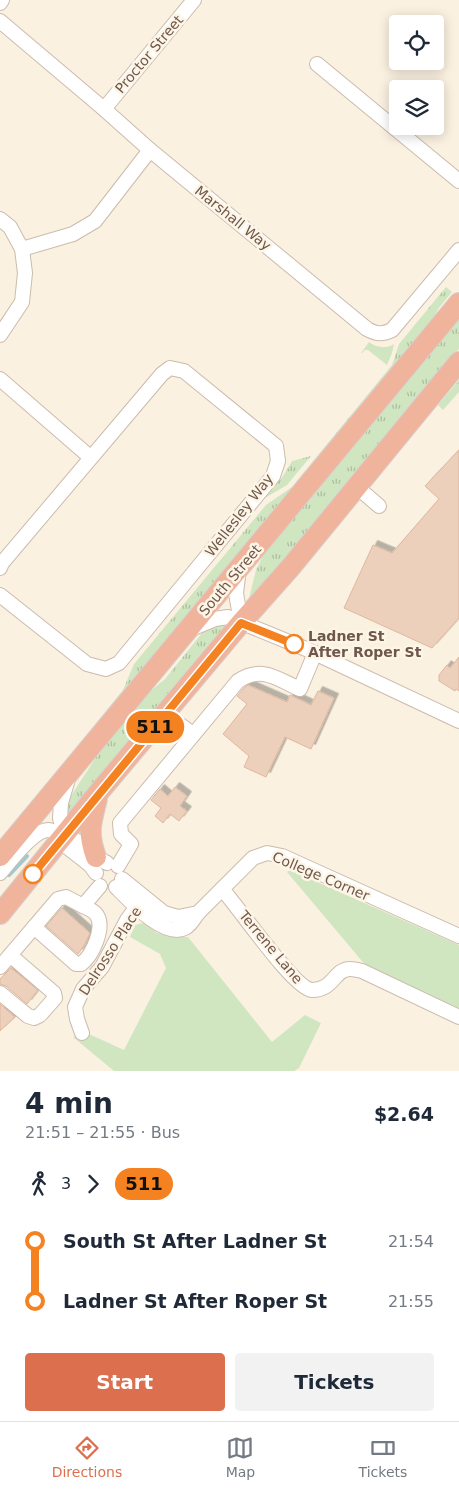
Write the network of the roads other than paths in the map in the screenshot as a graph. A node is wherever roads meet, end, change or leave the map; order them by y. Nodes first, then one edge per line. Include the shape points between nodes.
1 (2, 0) edge
2 (194, 0) edge
3 (0, 3) edge
4 (0, 21) edge
5 (317, 64) dead end
6 (104, 109) junction
7 (150, 150) junction
8 (459, 181) edge
9 (0, 219) edge
10 (22, 249) junction
11 (459, 250) edge
12 (459, 303) edge
13 (0, 335) edge
14 (459, 362) edge
15 (0, 379) edge
16 (90, 457) junction
17 (357, 487) junction
18 (379, 506) dead end
19 (0, 568) edge
20 (239, 569) junction
21 (0, 595) edge
22 (241, 623) junction
23 (188, 630) junction
24 (315, 653) junction
25 (161, 720) junction
26 (459, 721) edge
27 (193, 735) junction
28 (86, 752) junction
29 (99, 792) junction
30 (64, 836) junction
31 (0, 856) edge
32 (0, 873) edge
33 (108, 873) junction
34 (222, 890) junction
35 (141, 902) junction
36 (83, 906) junction
37 (0, 914) edge
38 (34, 927) junction
39 (459, 936) edge
40 (10, 955) junction
41 (0, 967) edge
42 (0, 993) edge
43 (459, 1017) edge
44 (82, 1033) dead end

1 - 3 street
2 - 6 street, Proctor Street
4 - 6 street, Marshall Way
5 - 8 street
6 - 7 street, Marshall Way
7 - 10 street via 95,221 73,234
7 - 11 street, Marshall Way via 374,333 392,330
9 - 10 street via 10,228
10 - 13 street via 26,274 22,302
12 - 20 highway, South Street
14 - 17 highway
15 - 16 street
16 - 19 street, Wellesley Way
16 - 21 street, Wellesley Way via 170,368 184,371 276,446 278,461 273,476 119,663 106,669 87,664
17 - 18 street
17 - 22 highway
20 - 22 street via 236,593
20 - 23 highway, South Street
22 - 23 street via 228,618 215,619
22 - 24 street
22 - 25 highway
23 - 28 highway, South Street
24 - 26 street
24 - 27 street via 300,690 262,672 248,674 238,680
25 - 27 street via 182,724
25 - 29 highway
27 - 33 street via 120,823 121,834 131,844
28 - 30 street via 68,780 61,803
28 - 31 highway, South Street
29 - 30 highway
29 - 33 highway via 90,841
30 - 32 street, College Corner via 50,830 40,833 22,847
30 - 33 street, College Corner via 74,839
30 - 37 highway
33 - 35 street, College Corner
33 - 36 street
34 - 35 street, College Corner via 198,913 178,917
34 - 39 street, College Corner via 253,858 267,853 282,856
34 - 43 street, Terrene Lane via 308,990 322,990 349,968 362,970
35 - 44 street, Delrosso Place via 127,920 102,967 83,989 75,1007
36 - 38 street via 62,896
36 - 38 street via 95,913 100,922 99,933 86,961 81,964 76,964
38 - 40 street
40 - 41 street
40 - 42 street via 54,993 55,998 34,1018

